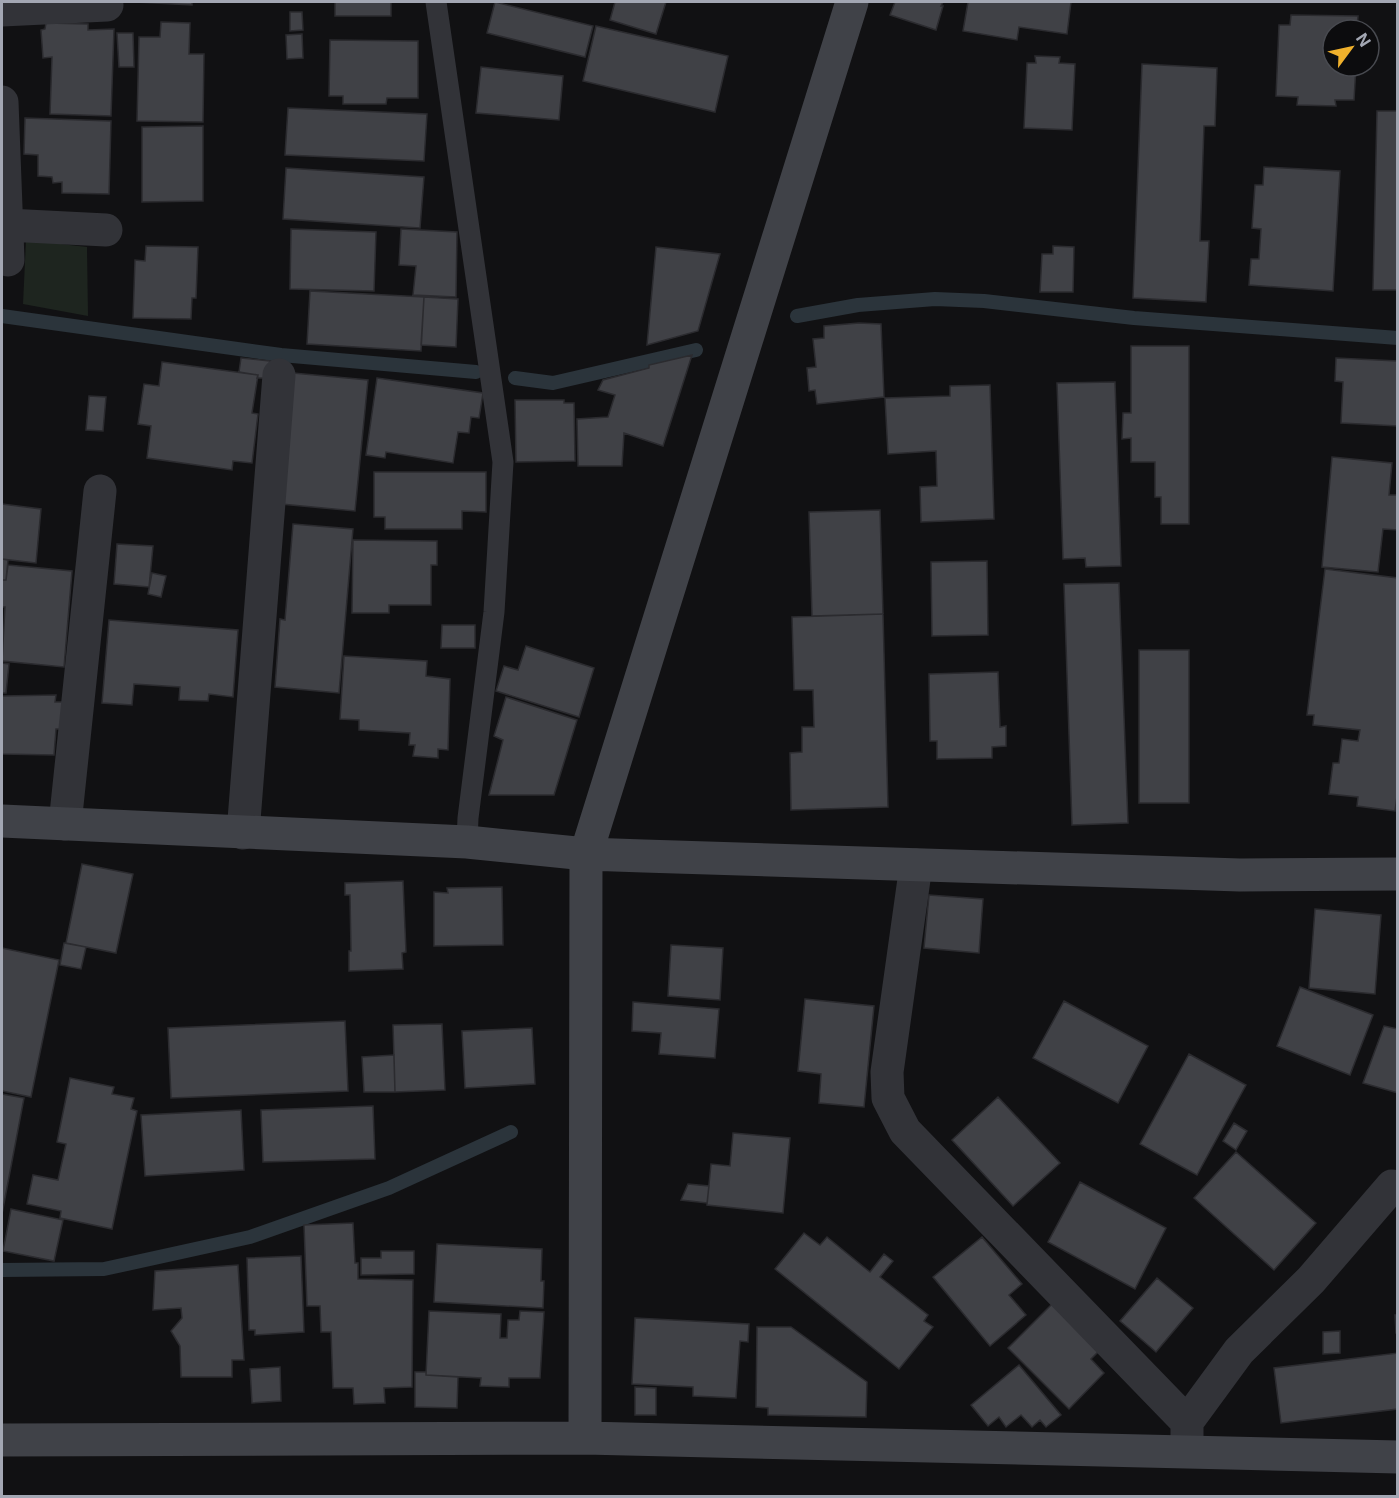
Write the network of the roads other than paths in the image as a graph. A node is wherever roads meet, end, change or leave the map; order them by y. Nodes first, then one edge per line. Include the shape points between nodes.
1 (436, 2) edge
2 (852, 2) edge
3 (107, 5) dead end
4 (2, 10) edge
5 (2, 102) edge
6 (7, 225) junction
7 (106, 230) dead end
8 (8, 260) dead end
9 (279, 375) dead end
10 (100, 491) dead end
11 (2, 821) edge
12 (65, 824) junction
13 (243, 833) junction
14 (467, 842) junction
15 (586, 854) junction
16 (916, 865) junction
17 (1398, 874) edge
18 (1398, 1187) edge
19 (1187, 1437) junction
20 (585, 1438) junction
21 (2, 1440) edge
22 (1398, 1457) edge

1 - 14 lane via 503,462 495,612
2 - 15 street
3 - 4 street
5 - 6 street
6 - 7 street
6 - 8 street
9 - 13 street
10 - 12 street
11 - 12 street
12 - 13 street
13 - 14 street
14 - 15 street
15 - 16 street
15 - 20 street
16 - 17 street via 1240,875
16 - 19 street via 887,1072 888,1098 905,1131
18 - 19 street via 1392,1186 1311,1280 1239,1351
19 - 20 street
19 - 22 street
20 - 21 street

